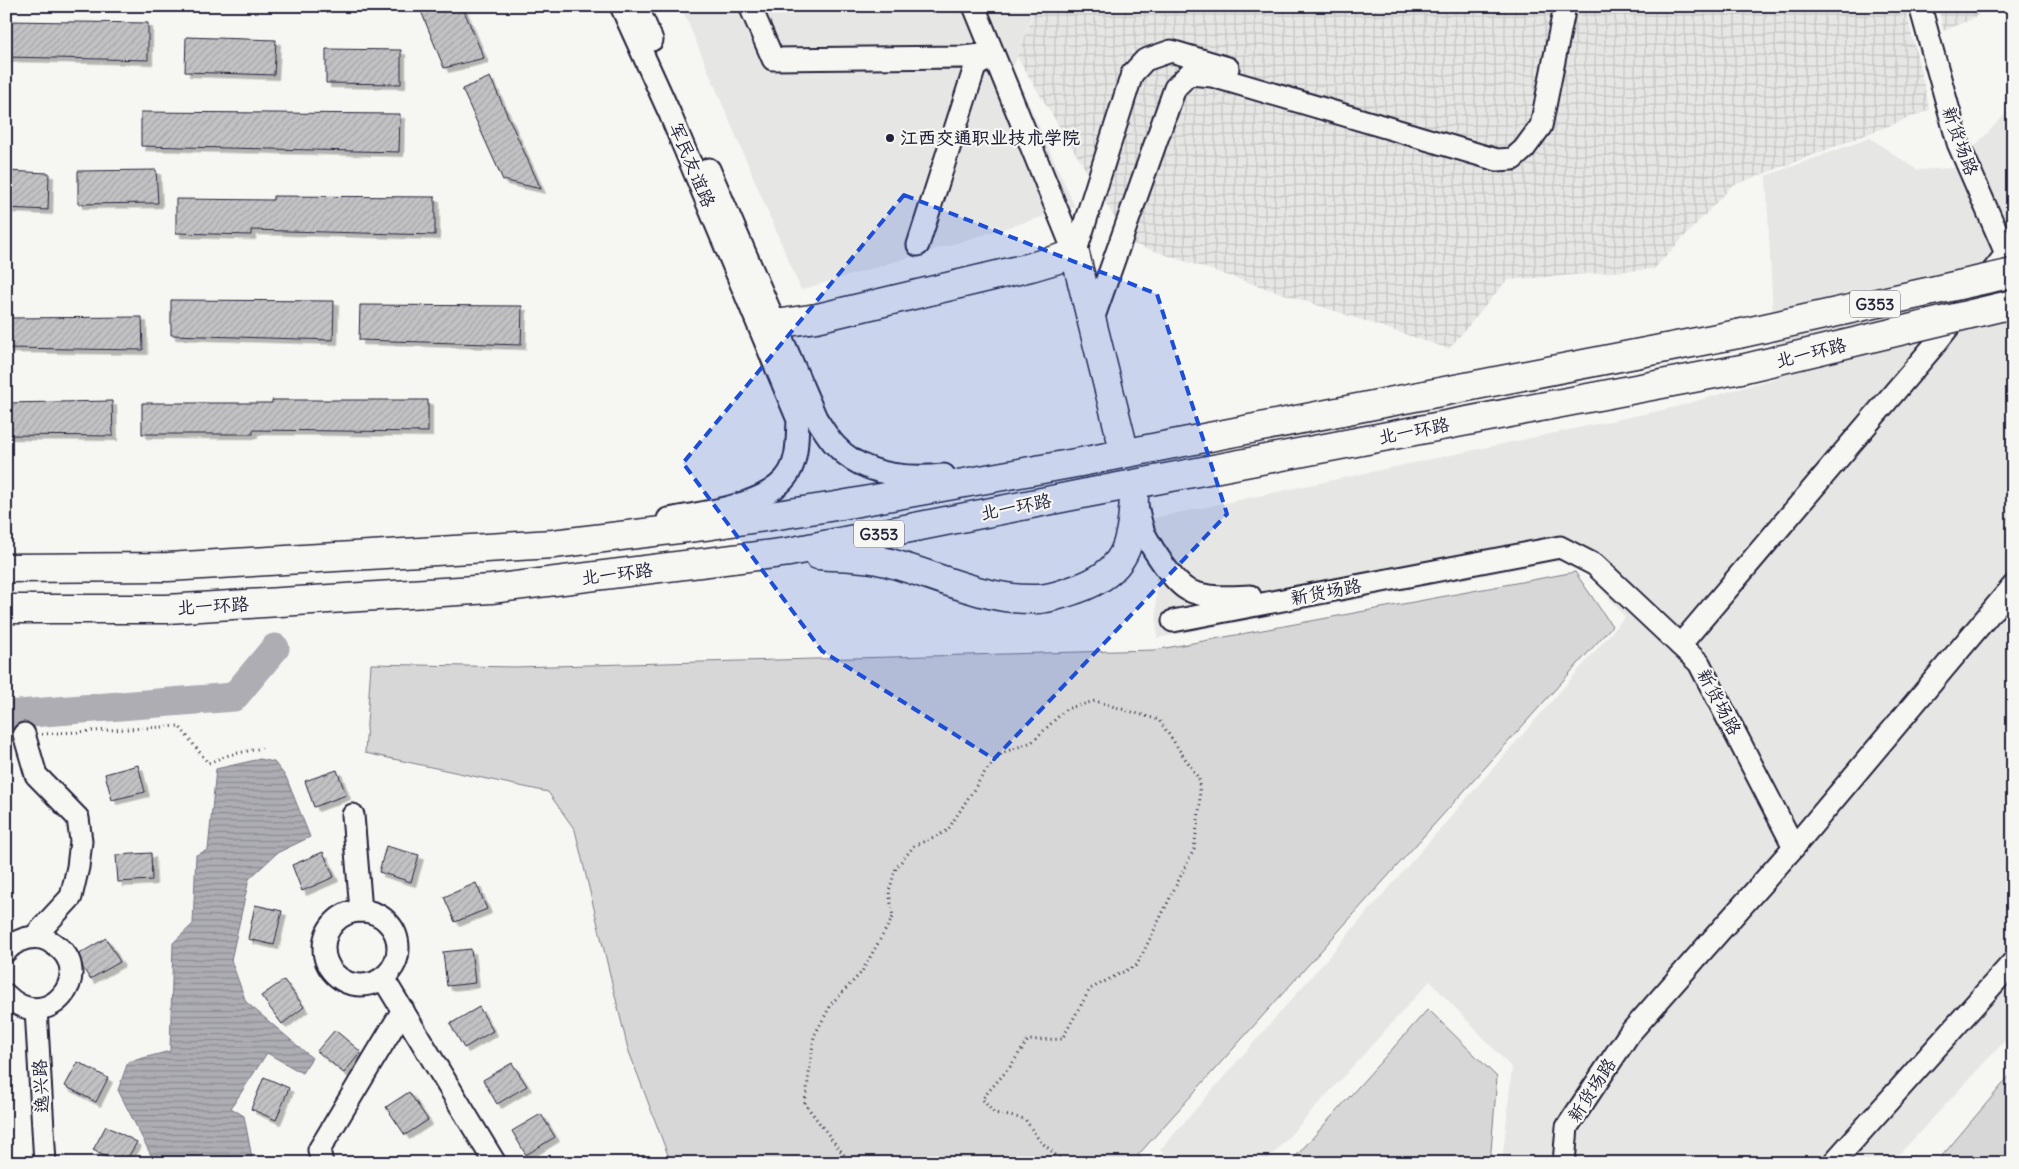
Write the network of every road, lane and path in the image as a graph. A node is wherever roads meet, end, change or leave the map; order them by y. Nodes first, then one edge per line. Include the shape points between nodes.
1 (621, 6) edge
2 (637, 6) edge
3 (750, 6) edge
4 (974, 6) edge
5 (1554, 6) edge
6 (1565, 6) edge
7 (1920, 6) edge
8 (993, 54) junction
9 (918, 245) dead end
10 (1075, 254) junction
11 (2011, 266) edge
12 (2013, 304) edge
13 (1092, 322) junction
14 (766, 325) junction
15 (1121, 438) dead end
16 (1081, 462) junction
17 (1134, 497) joint
18 (553, 544) junction
19 (789, 552) junction
20 (6, 568) edge
21 (2013, 586) edge
22 (1346, 588) junction
23 (6, 609) edge
24 (1173, 621) dead end
25 (1680, 645) junction
26 (24, 734) joint
27 (262, 748) dead end
28 (353, 815) dead end
29 (1794, 847) junction
30 (361, 911) junction
31 (34, 937) junction
32 (6, 951) edge
33 (2013, 962) edge
34 (383, 978) junction
35 (6, 995) edge
36 (36, 1009) junction
37 (403, 1010) junction
38 (45, 1163) edge
39 (322, 1163) edge
40 (495, 1163) edge
41 (850, 1163) edge
42 (1065, 1163) edge
43 (1564, 1163) edge
44 (1833, 1163) edge

1 - 14 street, 军民友谊路
2 - 14 street, 军民友谊路 via 683,106
3 - 8 street via 773,59
4 - 8 street
5 - 10 street via 1530,121 1515,141 1499,149 1171,51 1145,60 1132,74
6 - 13 street via 1541,126 1513,159 1497,160 1212,76 1189,74 1175,88
7 - 11 street, 新货场路 via 1958,143
8 - 9 street via 974,67
8 - 10 street
10 - 13 highway
10 - 14 highway via 827,316
11 - 16 highway, 北一环路 / G353, bridge via 1738,334
11 - 25 street via 1932,348
12 - 19 highway, 北一环路 / G353, bridge via 1741,370
13 - 15 highway
14 - 16 street via 816,418 836,446 856,463 914,478
14 - 18 street via 798,420 797,449 789,473 779,486 749,502
16 - 18 highway, 北一环路 / G353 via 836,506
17 - 19 highway via 1129,544 1117,565 1096,583 1038,600 1002,597 881,561
17 - 22 street via 1145,535 1176,580 1188,590 1226,598
18 - 20 highway, 北一环路 / G353 via 168,567
19 - 23 highway, 北一环路 / G353 via 491,589 167,609
21 - 29 street
22 - 24 street, 新货场路
22 - 25 street, 新货场路 via 1560,547 1595,565
25 - 29 street, 新货场路 via 1699,663
26 - 27 path via 179,726 208,764 229,755
26 - 31 street via 36,775 78,818 82,841 71,897
28 - 30 street
29 - 43 street, 新货场路 via 1629,1034 1567,1127
30 - 34 street via 383,918 396,936 398,957
30 - 34 street via 348,913 328,930 324,942 326,962 344,982 370,984
31 - 32 street via 21,940
31 - 36 street via 46,939 61,949 71,971 70,983 60,1000 49,1007
33 - 44 street
34 - 37 street
35 - 36 street via 14,1003
36 - 38 street, 逸兴路
37 - 39 street via 319,1150
37 - 40 street
41 - 42 path via 805,1104 808,1074 814,1036 832,1002 861,973 893,917 889,890 896,868 914,846 946,831 985,772 1002,753 1032,742 1066,709 1095,701 1159,720 1198,779 1200,805 1194,850 1137,965 1090,989 1062,1039 1028,1040 982,1099 994,1113 1025,1119 1039,1140

